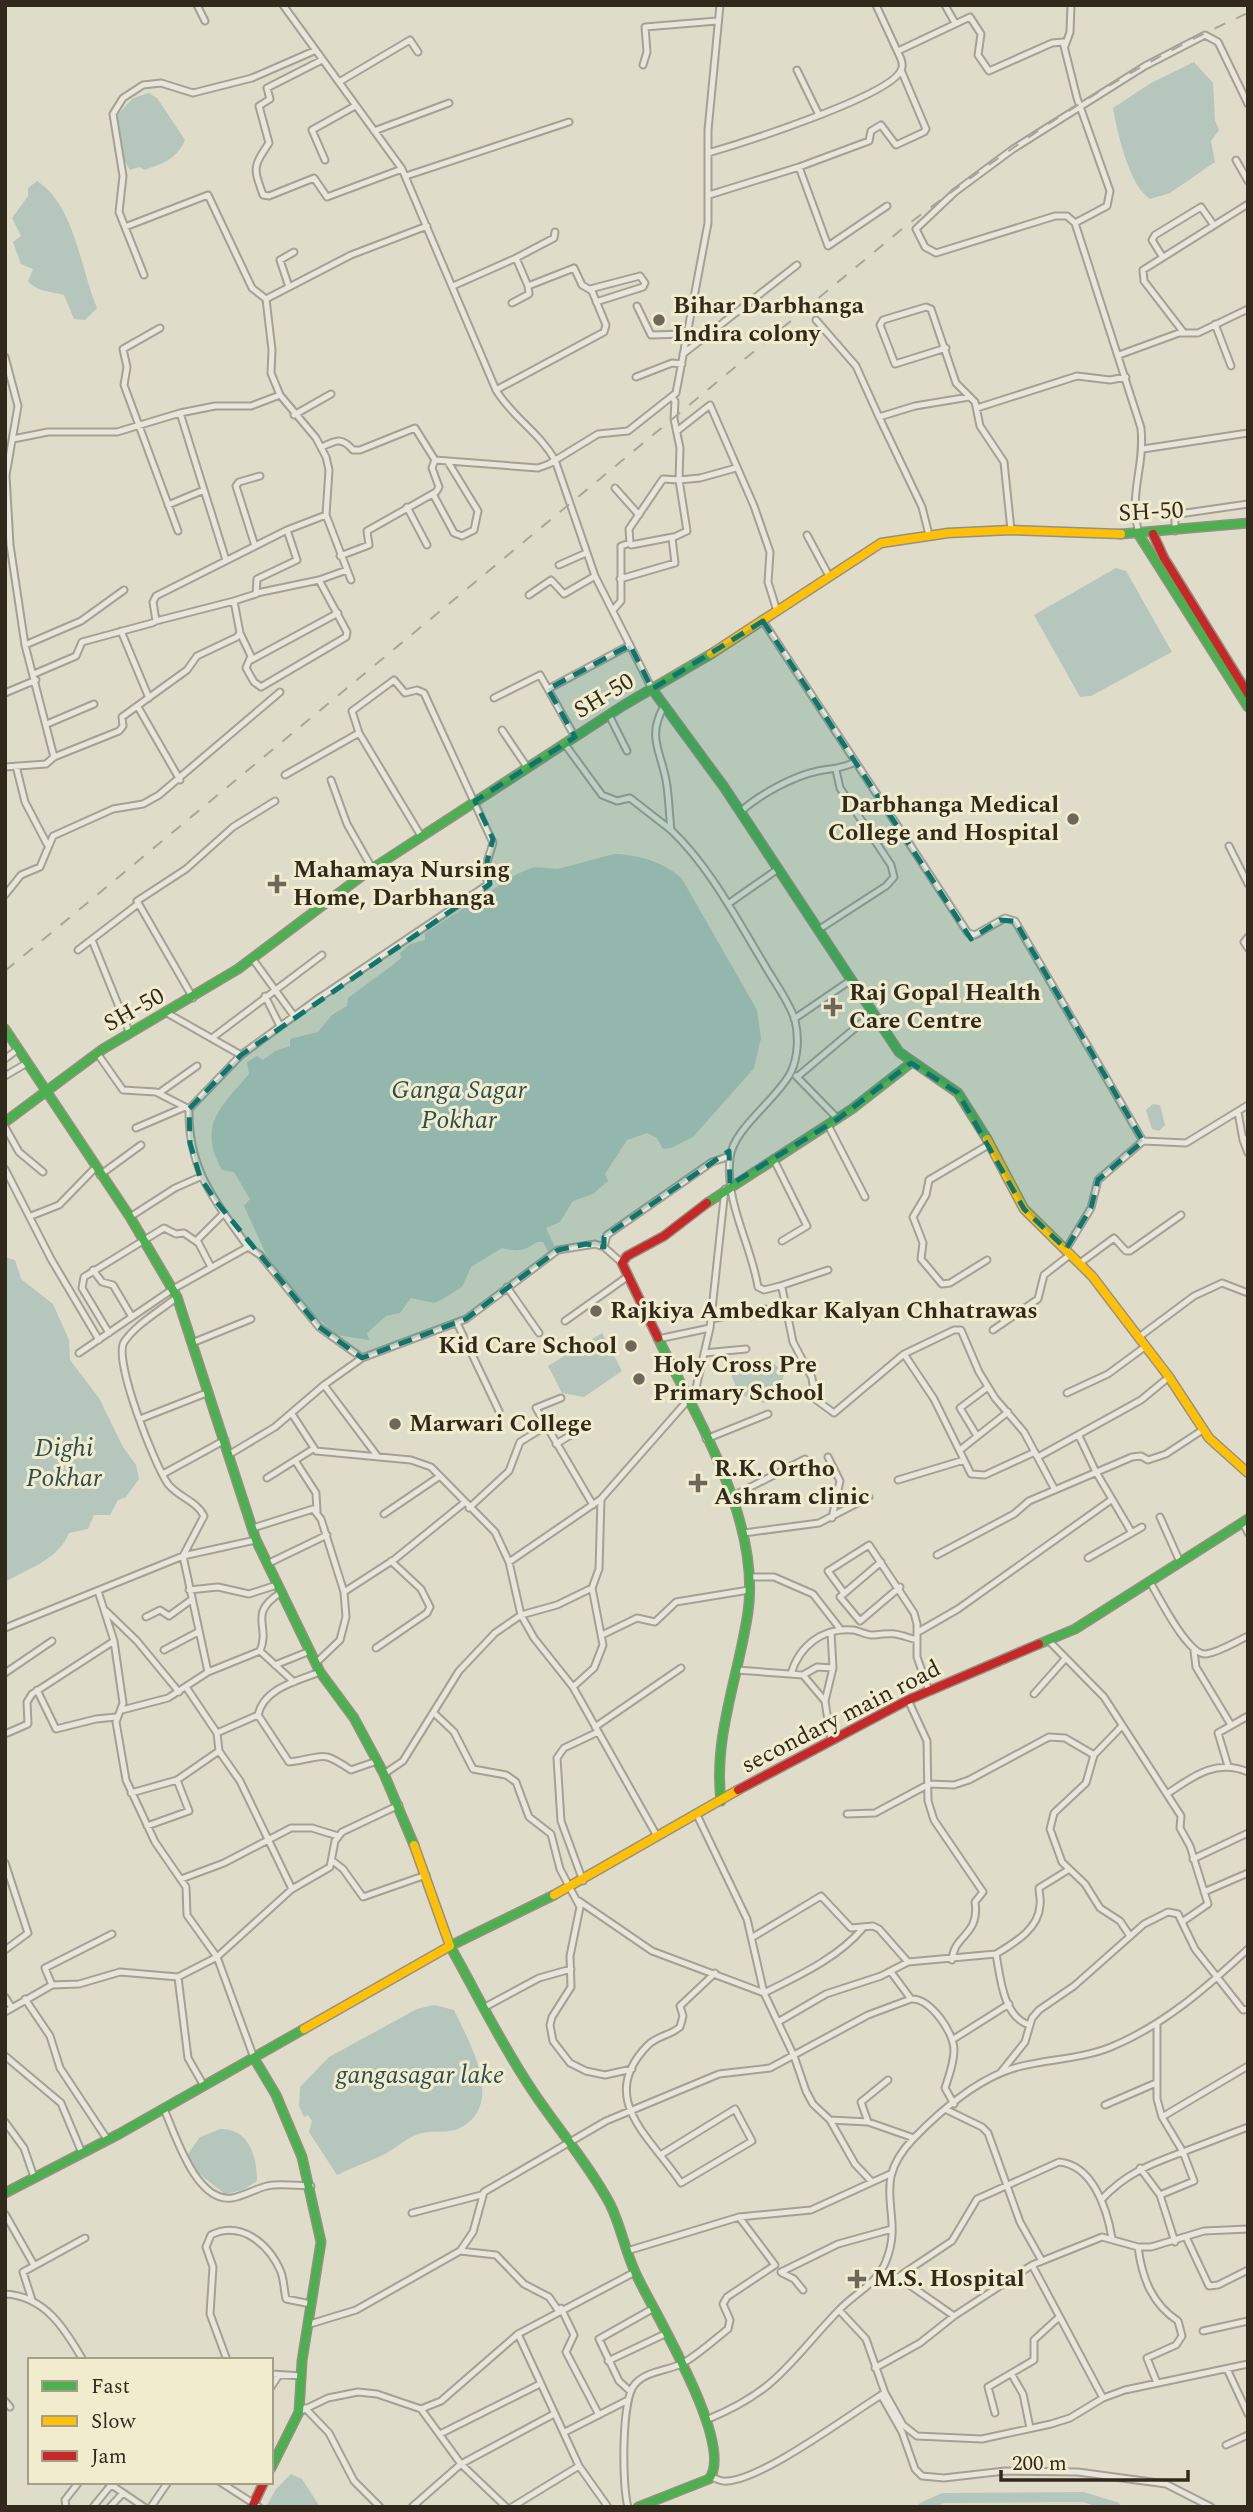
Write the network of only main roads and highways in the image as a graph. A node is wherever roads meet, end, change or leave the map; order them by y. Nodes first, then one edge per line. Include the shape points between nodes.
1 (1248, 523) edge
2 (1153, 534) junction
3 (1139, 535) junction
4 (652, 689) junction
5 (1248, 694) edge
6 (1248, 707) edge
7 (5, 1029) edge
8 (911, 1063) junction
9 (45, 1091) junction
10 (5, 1124) edge
11 (1248, 1473) edge
12 (1245, 1521) edge
13 (721, 1801) junction
14 (450, 1946) junction
15 (254, 2058) junction
16 (5, 2193) edge
17 (273, 2464) edge
18 (263, 2484) edge
19 (255, 2506) edge
20 (638, 2507) edge

1 - 2 main road, SH-50
2 - 3 main road, SH-50
2 - 5 main road
3 - 4 main road, SH-50 via 1011,530 881,543
3 - 6 main road
4 - 8 main road via 740,812 899,1052
4 - 9 main road, SH-50 via 372,868 193,998 97,1054
7 - 9 main road
8 - 11 main road via 958,1093 1024,1209 1080,1263 1204,1429
8 - 13 main road via 838,1119 727,1187 622,1263 706,1439 744,1533 749,1590 719,1758
9 - 10 main road, SH-50
9 - 14 main road via 175,1293 256,1540 320,1672 354,1718 399,1805
12 - 13 main road, secondary main road via 1075,1629 908,1700
13 - 14 main road, secondary main road via 583,1881
14 - 15 main road, secondary main road
14 - 20 main road via 530,2087 609,2203 635,2272 684,2363 706,2420 716,2464 712,2477
15 - 16 main road, secondary main road
15 - 17 main road via 276,2095 311,2186 322,2254 311,2304 302,2410
18 - 19 main road

